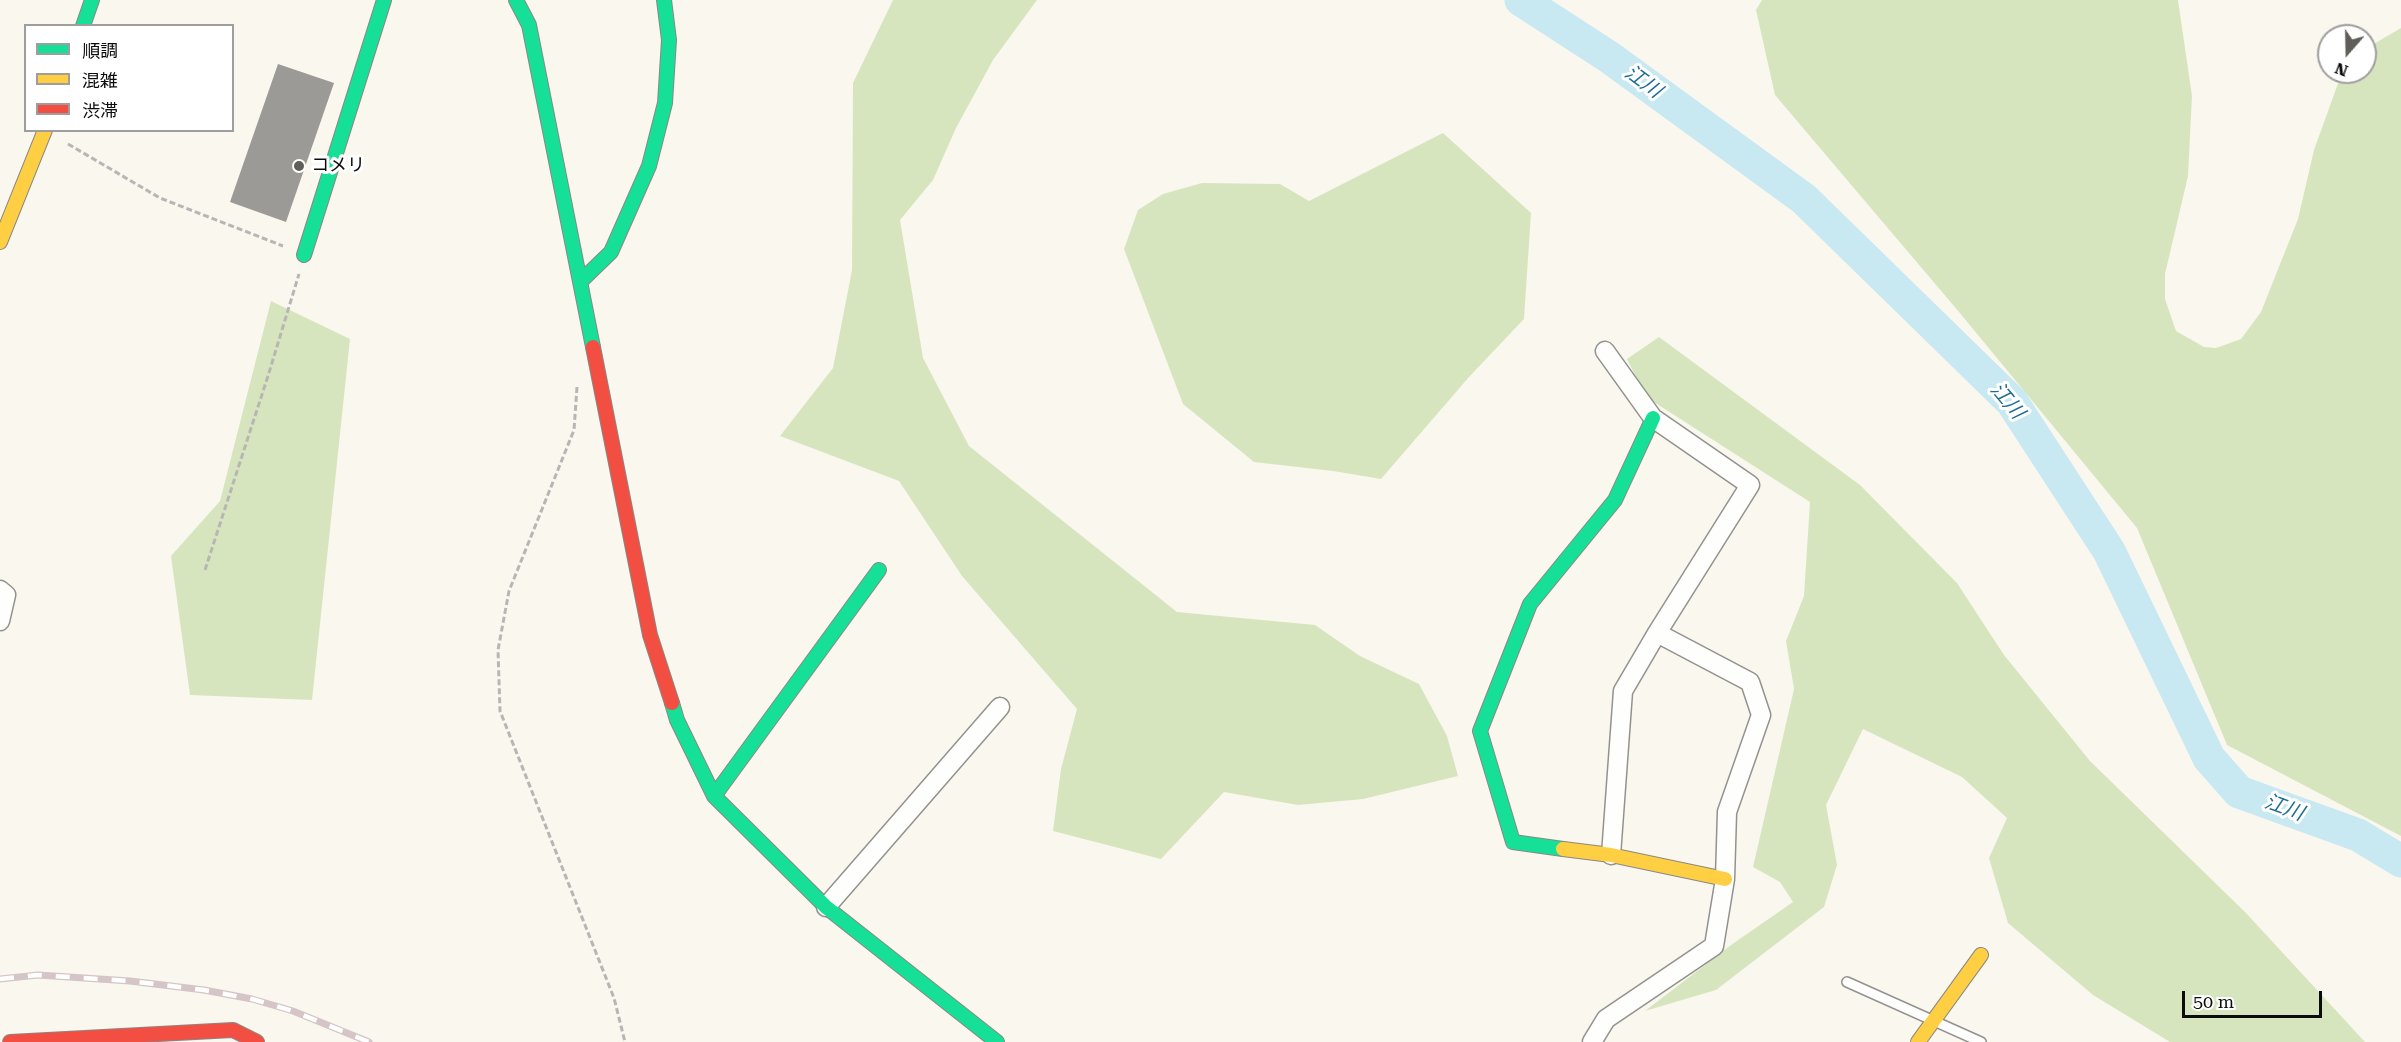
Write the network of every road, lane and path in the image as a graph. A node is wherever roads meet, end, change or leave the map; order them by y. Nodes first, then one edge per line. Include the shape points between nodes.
1 (92, 0) edge
2 (384, 0) edge
3 (516, 0) edge
4 (664, 0) edge
5 (84, 24) edge
6 (44, 132) edge
7 (65, 142) dead end
8 (0, 242) edge
9 (304, 255) junction
10 (580, 282) junction
11 (1605, 351) dead end
12 (577, 387) dead end
13 (1653, 418) junction
14 (205, 570) dead end
15 (879, 570) dead end
16 (0, 590) edge
17 (0, 621) edge
18 (1657, 633) junction
19 (1000, 707) dead end
20 (714, 796) junction
21 (1611, 855) junction
22 (1725, 879) junction
23 (826, 907) junction
24 (1981, 955) dead end
25 (1847, 982) dead end
26 (1932, 1022) junction
27 (10, 1042) edge
28 (257, 1042) edge
29 (625, 1042) edge
30 (997, 1042) edge
31 (1593, 1042) edge
32 (1917, 1042) edge
33 (1981, 1042) edge

1 - 5 main road
2 - 9 main road
3 - 10 main road via 529,26
4 - 10 main road via 669,40 665,103 649,166 611,252
6 - 8 main road
7 - 9 path via 160,198
9 - 14 path
10 - 20 main road via 650,635 677,720
11 - 13 street
12 - 29 path via 574,430 509,591 498,650 500,711 614,998
13 - 18 street via 1750,485
13 - 21 main road via 1615,500 1530,604 1480,731 1514,842
15 - 20 main road
16 - 17 street via 6,595
18 - 21 street via 1623,691
18 - 22 street via 1750,682 1761,715 1727,812
19 - 23 street
20 - 23 main road
21 - 22 main road
22 - 31 street via 1714,946 1606,1019
23 - 30 main road
24 - 26 main road
25 - 26 lane
26 - 32 main road
26 - 33 lane
27 - 28 main road via 233,1030

